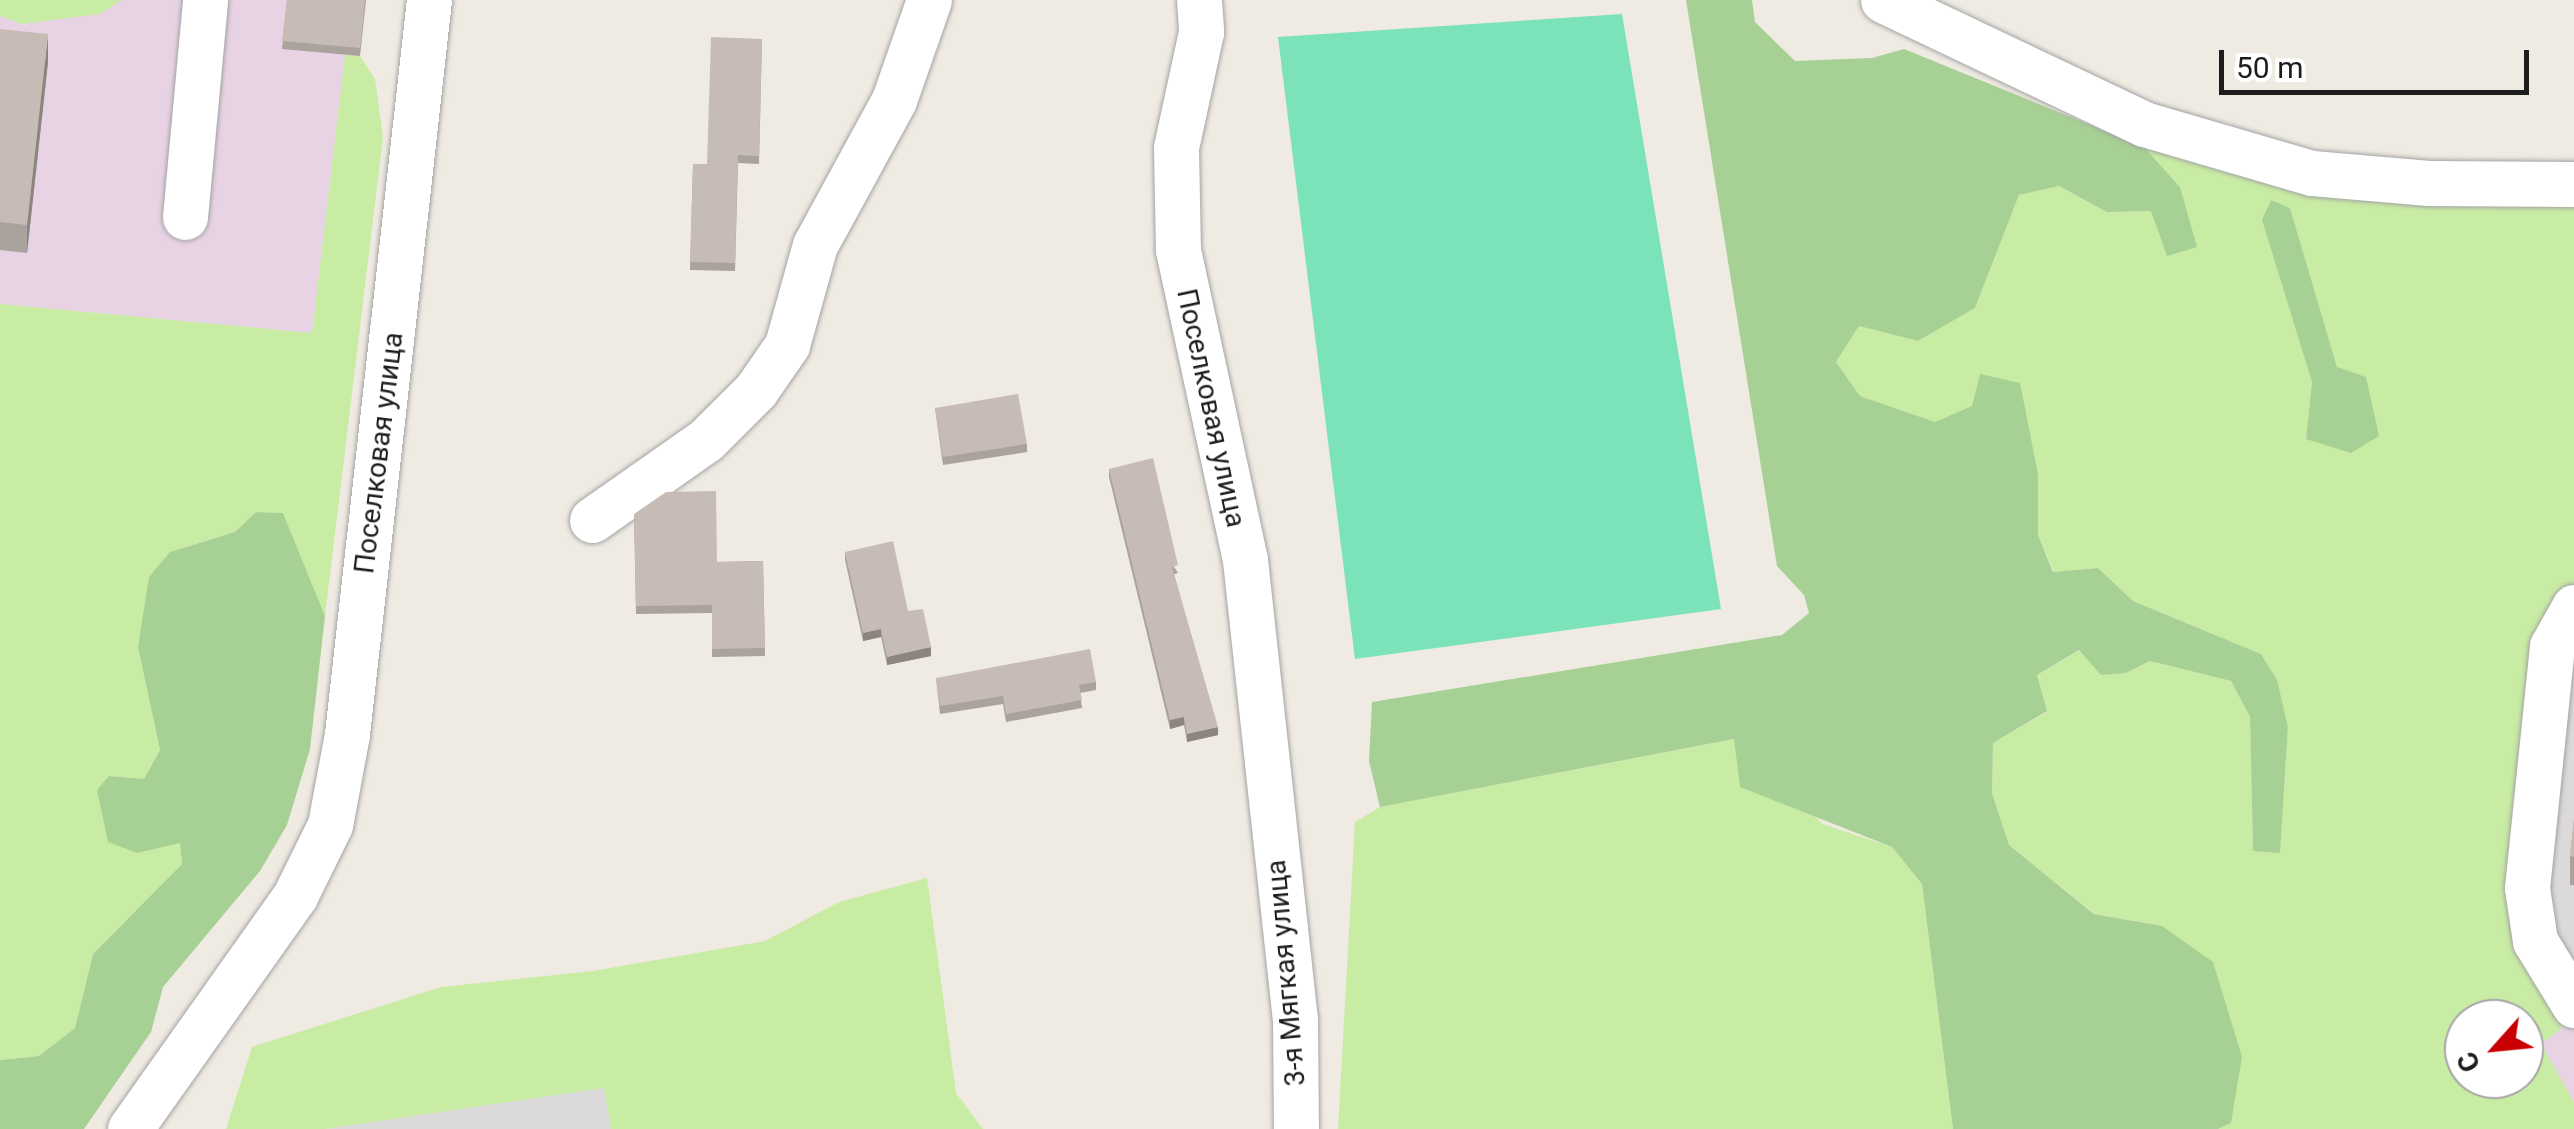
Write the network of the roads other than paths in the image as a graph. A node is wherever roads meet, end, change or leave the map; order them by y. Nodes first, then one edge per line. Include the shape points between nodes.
1 (205, 0) edge
2 (429, 0) edge
3 (930, 0) edge
4 (1199, 0) edge
5 (1883, 0) edge
6 (2574, 184) edge
7 (185, 218) dead end
8 (592, 520) dead end
9 (2574, 607) edge
10 (1272, 818) joint
11 (2574, 1005) edge
12 (130, 1129) edge
13 (1296, 1129) edge

1 - 7 street
2 - 12 street, Поселковая улица via 347,734 330,825 295,896
3 - 8 street via 894,100 815,245 787,344 756,390 706,440
4 - 10 street, Поселковая улица via 1201,32 1176,148 1178,250 1245,560
5 - 6 street via 2144,124 2312,173 2429,183
9 - 11 street via 2552,646 2527,888 2535,940
10 - 13 street, 3-я Мягкая улица via 1295,1019

